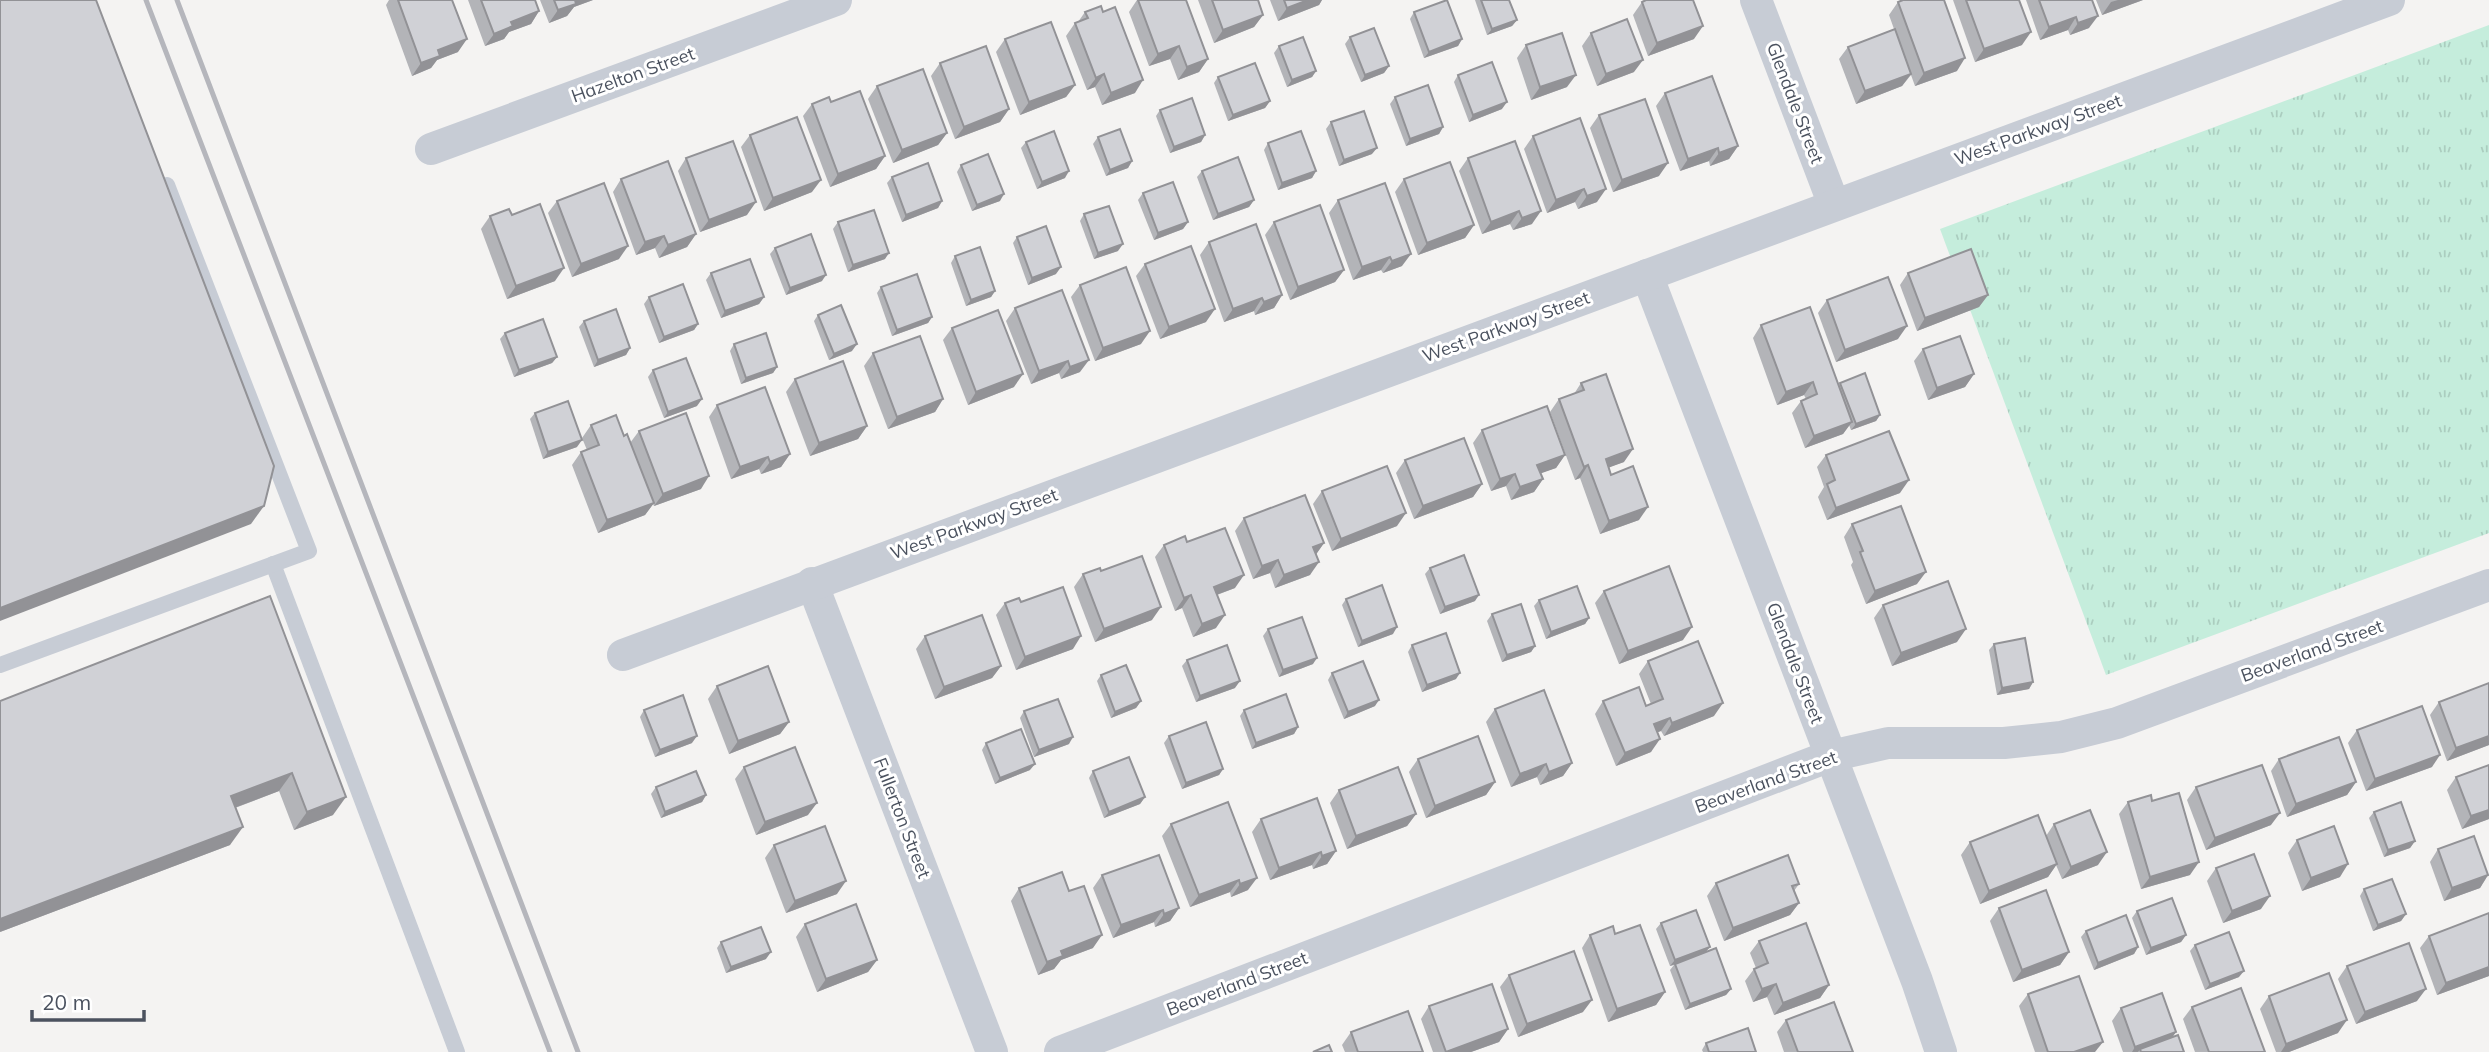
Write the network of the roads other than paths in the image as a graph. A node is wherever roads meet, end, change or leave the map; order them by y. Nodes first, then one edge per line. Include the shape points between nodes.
1 (836, 0) edge
2 (1756, 0) edge
3 (2389, 0) edge
4 (431, 149) dead end
5 (160, 167) edge
6 (1834, 205) junction
7 (1647, 275) junction
8 (273, 564) junction
9 (812, 583) junction
10 (2489, 585) edge
11 (624, 655) dead end
12 (0, 666) edge
13 (1830, 756) junction
14 (457, 1052) edge
15 (992, 1052) edge
16 (1060, 1052) edge
17 (1941, 1052) edge

1 - 4 street, Hazelton Street
2 - 6 street, Glendale Street
3 - 6 street, West Parkway Street
5 - 8 lane via 309,551
6 - 7 street, West Parkway Street
7 - 9 street, West Parkway Street
7 - 13 street, Glendale Street
8 - 12 lane
8 - 14 lane
9 - 11 street, West Parkway Street
9 - 15 street, Fullerton Street
10 - 13 street, Beaverland Street via 2117,723 2061,737 2004,743 1888,743
13 - 16 street, Beaverland Street
13 - 17 street, Glendale Street

